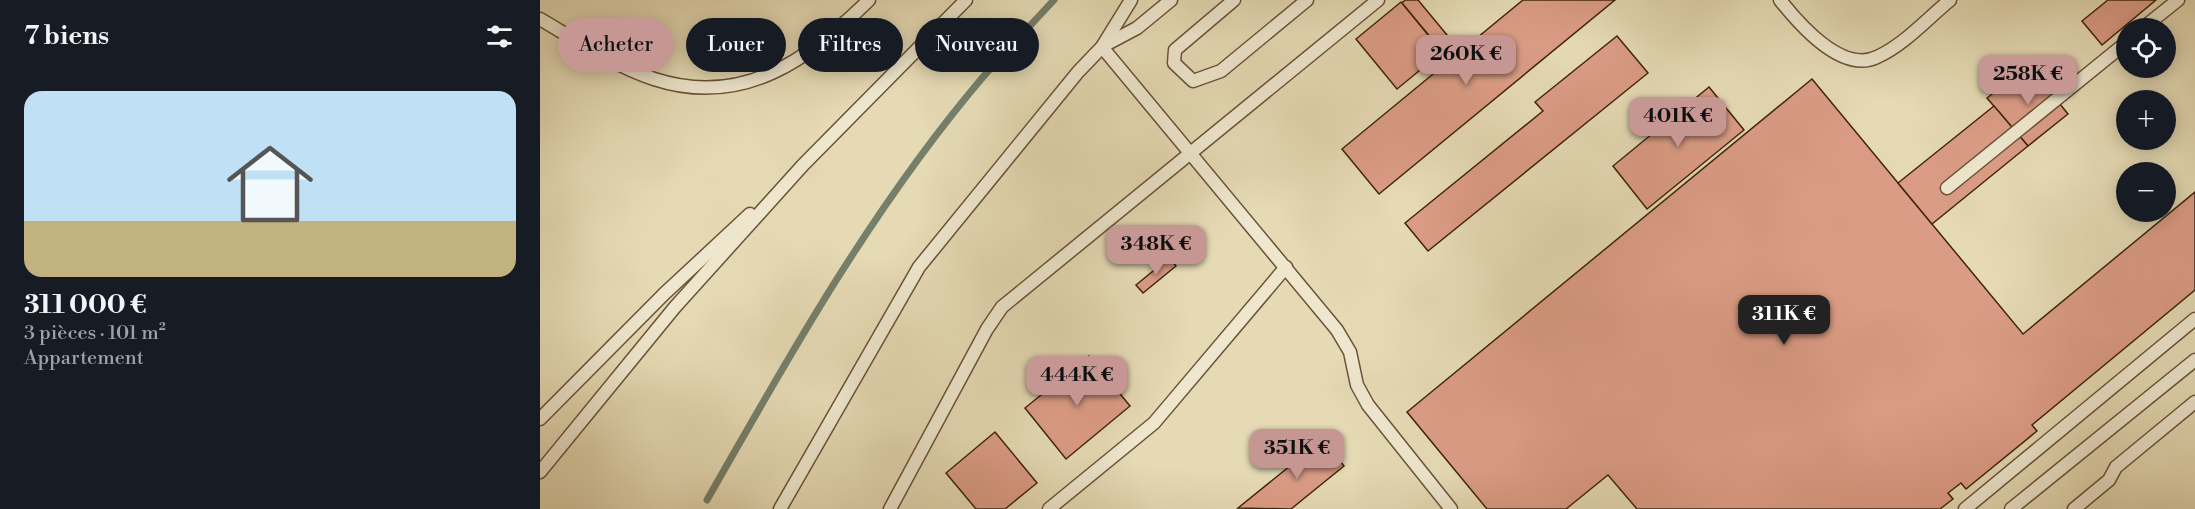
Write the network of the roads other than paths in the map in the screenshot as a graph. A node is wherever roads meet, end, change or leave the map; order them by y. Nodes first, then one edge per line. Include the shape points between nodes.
1 (869, 0) edge
2 (966, 0) edge
3 (1131, 0) edge
4 (1171, 0) edge
5 (1234, 0) edge
6 (1307, 0) edge
7 (1378, 0) edge
8 (1780, 0) edge
9 (1950, 0) edge
10 (2178, 0) edge
11 (2156, 18) edge
12 (540, 19) edge
13 (1102, 47) junction
14 (2116, 51) edge
15 (1191, 153) junction
16 (803, 165) junction
17 (1947, 188) dead end
18 (1286, 267) junction
19 (2195, 319) edge
20 (2195, 360) edge
21 (2195, 402) edge
22 (540, 418) edge
23 (540, 472) edge
24 (780, 509) edge
25 (890, 509) edge
26 (1049, 509) edge
27 (1451, 509) edge
28 (1965, 509) edge
29 (2011, 509) edge
30 (2074, 509) edge

1 - 12 lane via 807,54 771,76 704,88 654,80
2 - 16 lane
3 - 13 lane
4 - 13 lane via 1137,28
5 - 6 lane via 1175,50 1174,63 1193,81 1221,71
7 - 15 lane
8 - 9 lane via 1821,42 1843,56 1860,60 1878,57
10 - 11 lane
13 - 15 lane
13 - 24 lane via 919,267
14 - 17 lane
15 - 18 lane
15 - 25 lane via 1002,308
16 - 22 lane via 664,294
16 - 23 lane via 675,308
18 - 26 lane via 1154,423
18 - 27 lane via 1344,341 1357,385 1368,405
19 - 28 lane
20 - 29 lane
21 - 30 lane via 2116,467 2109,480

